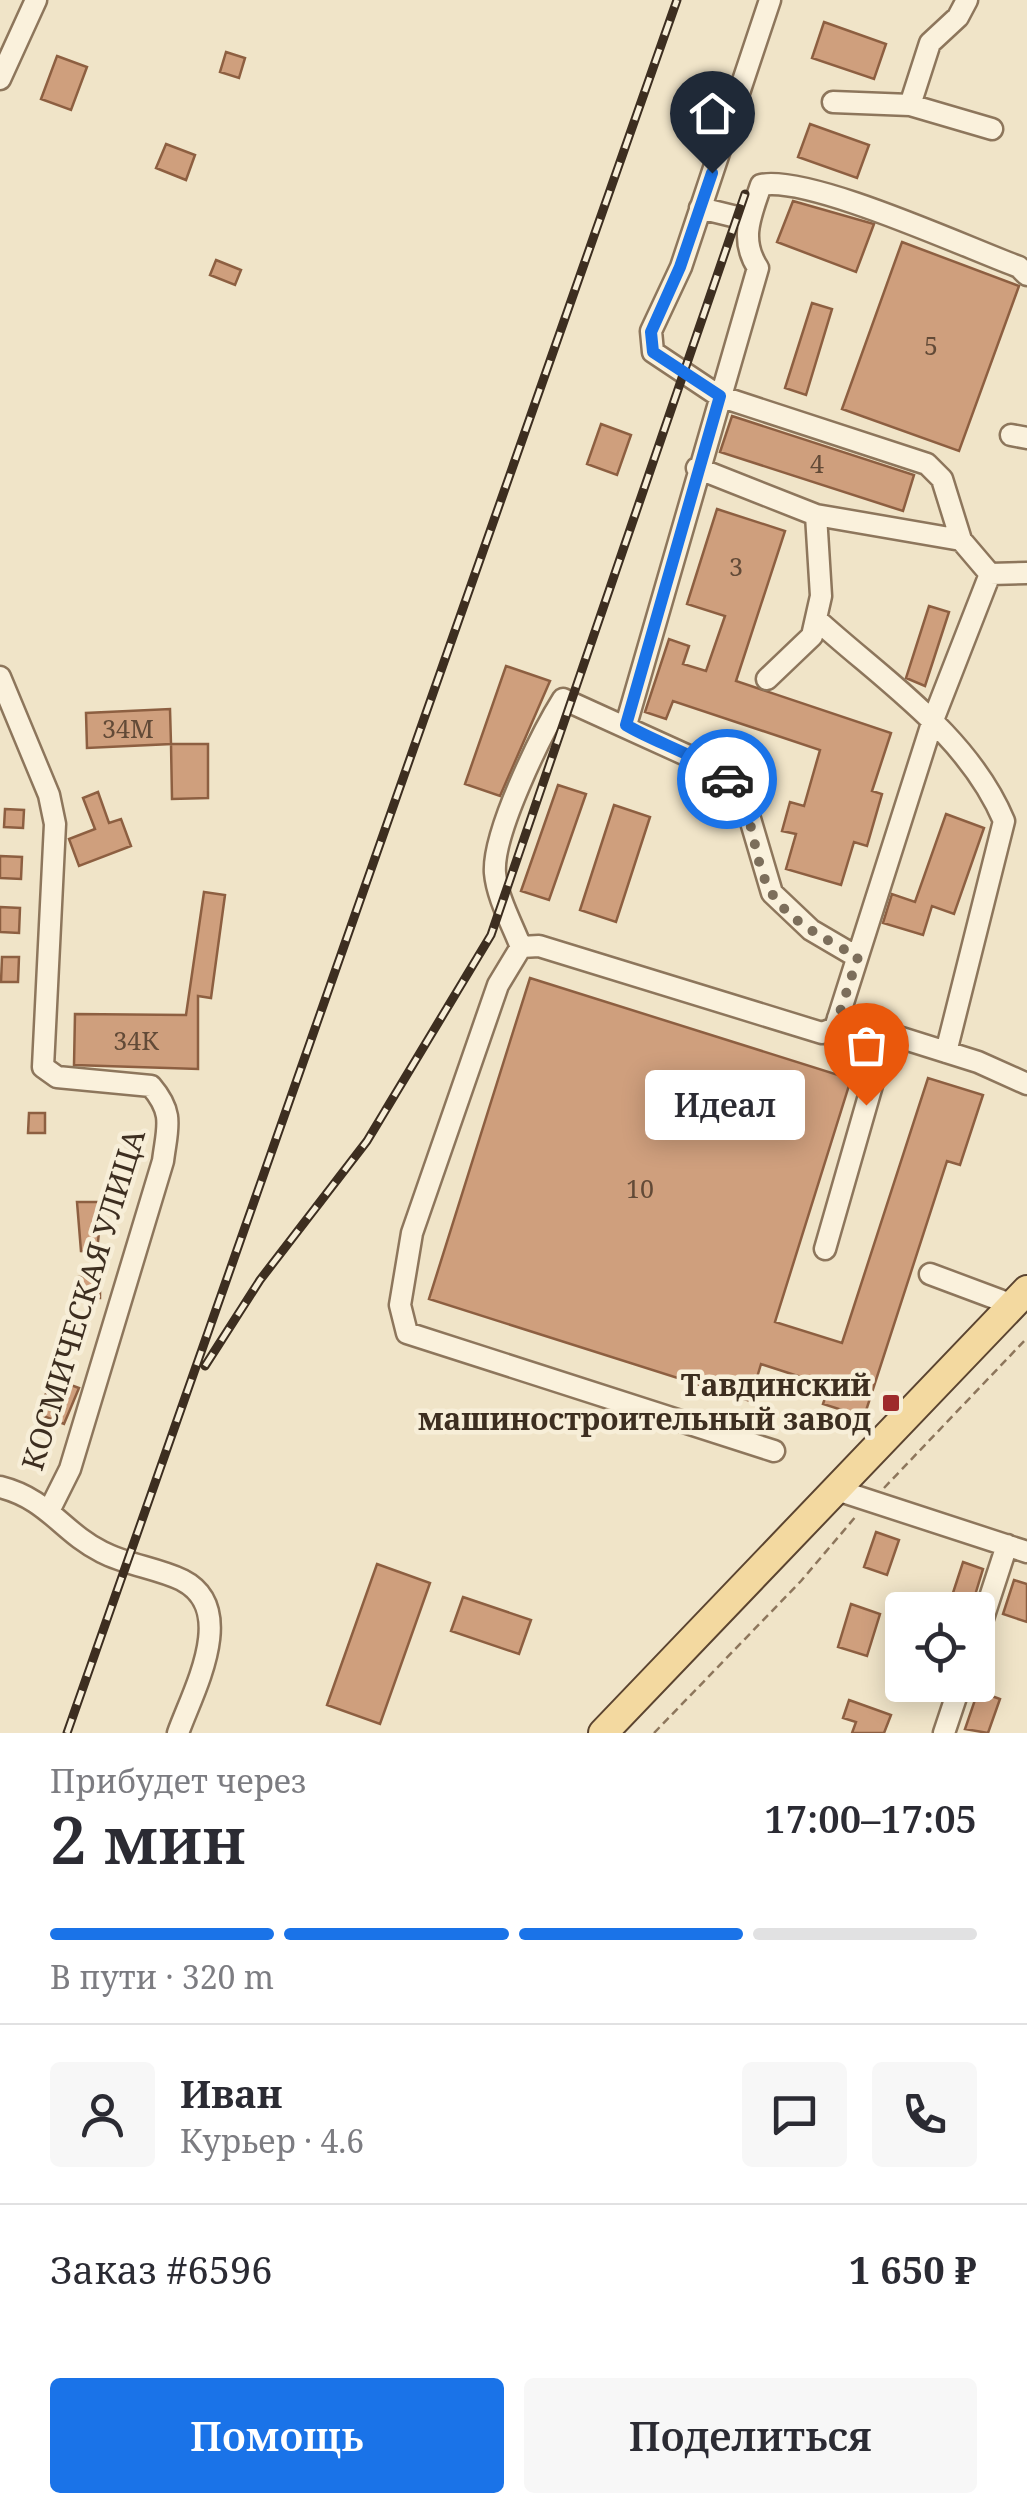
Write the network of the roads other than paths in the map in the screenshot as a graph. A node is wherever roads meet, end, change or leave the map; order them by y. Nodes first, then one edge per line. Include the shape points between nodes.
1 (36, 0) edge
2 (770, 0) edge
3 (967, 0) edge
4 (0, 79) edge
5 (833, 102) dead end
6 (910, 105) junction
7 (992, 129) dead end
8 (700, 208) junction
9 (749, 220) junction
10 (1027, 275) edge
11 (720, 396) junction
12 (698, 468) junction
13 (816, 515) junction
14 (962, 540) junction
15 (1027, 573) edge
16 (990, 574) junction
17 (816, 619) junction
18 (0, 677) edge
19 (768, 678) dead end
20 (933, 720) junction
21 (626, 725) junction
22 (521, 947) junction
23 (858, 957) junction
24 (838, 1018) junction
25 (887, 1033) junction
26 (946, 1052) junction
27 (1027, 1084) edge
28 (825, 1249) dead end
29 (930, 1274) dead end
30 (1020, 1297) edge
31 (774, 1451) dead end
32 (0, 1488) edge
33 (837, 1490) junction
34 (50, 1509) junction
35 (1017, 1549) edge
36 (995, 1597) edge
37 (954, 1702) edge
38 (178, 1733) edge
39 (603, 1733) edge
40 (944, 1733) edge

1 - 4 street
2 - 8 street
3 - 6 street via 930,42
5 - 6 street
6 - 7 street
8 - 9 street
8 - 11 street via 651,332 653,352
9 - 10 street via 761,185 779,181 876,210
9 - 11 street via 749,254 758,268
11 - 12 street
11 - 14 street via 927,464 942,479
12 - 13 street
12 - 21 street
13 - 14 street
13 - 17 street
14 - 16 street
15 - 16 street
16 - 20 street
17 - 19 street via 812,636
17 - 20 street
18 - 34 street, КОСМИЧЕСКАЯ УЛИЦА via 55,824 43,1067 57,1078 152,1086 168,1108 163,1161 76,1450
20 - 23 street
20 - 26 street via 992,793 1004,822
21 - 22 street via 563,699 541,735 495,856 496,878
21 - 23 street via 717,769 743,795 772,893 810,930
22 - 24 street via 539,946 822,1033 835,1028
22 - 31 street via 498,985 412,1233 400,1305 406,1333
23 - 24 street
24 - 25 street
25 - 26 street
25 - 28 street
26 - 27 street
29 - 30 street
30 - 33 main road
32 - 34 street via 28,1494
33 - 35 street
33 - 39 main road
34 - 38 street via 100,1552 188,1584 207,1608 208,1647
35 - 36 street
37 - 40 street

